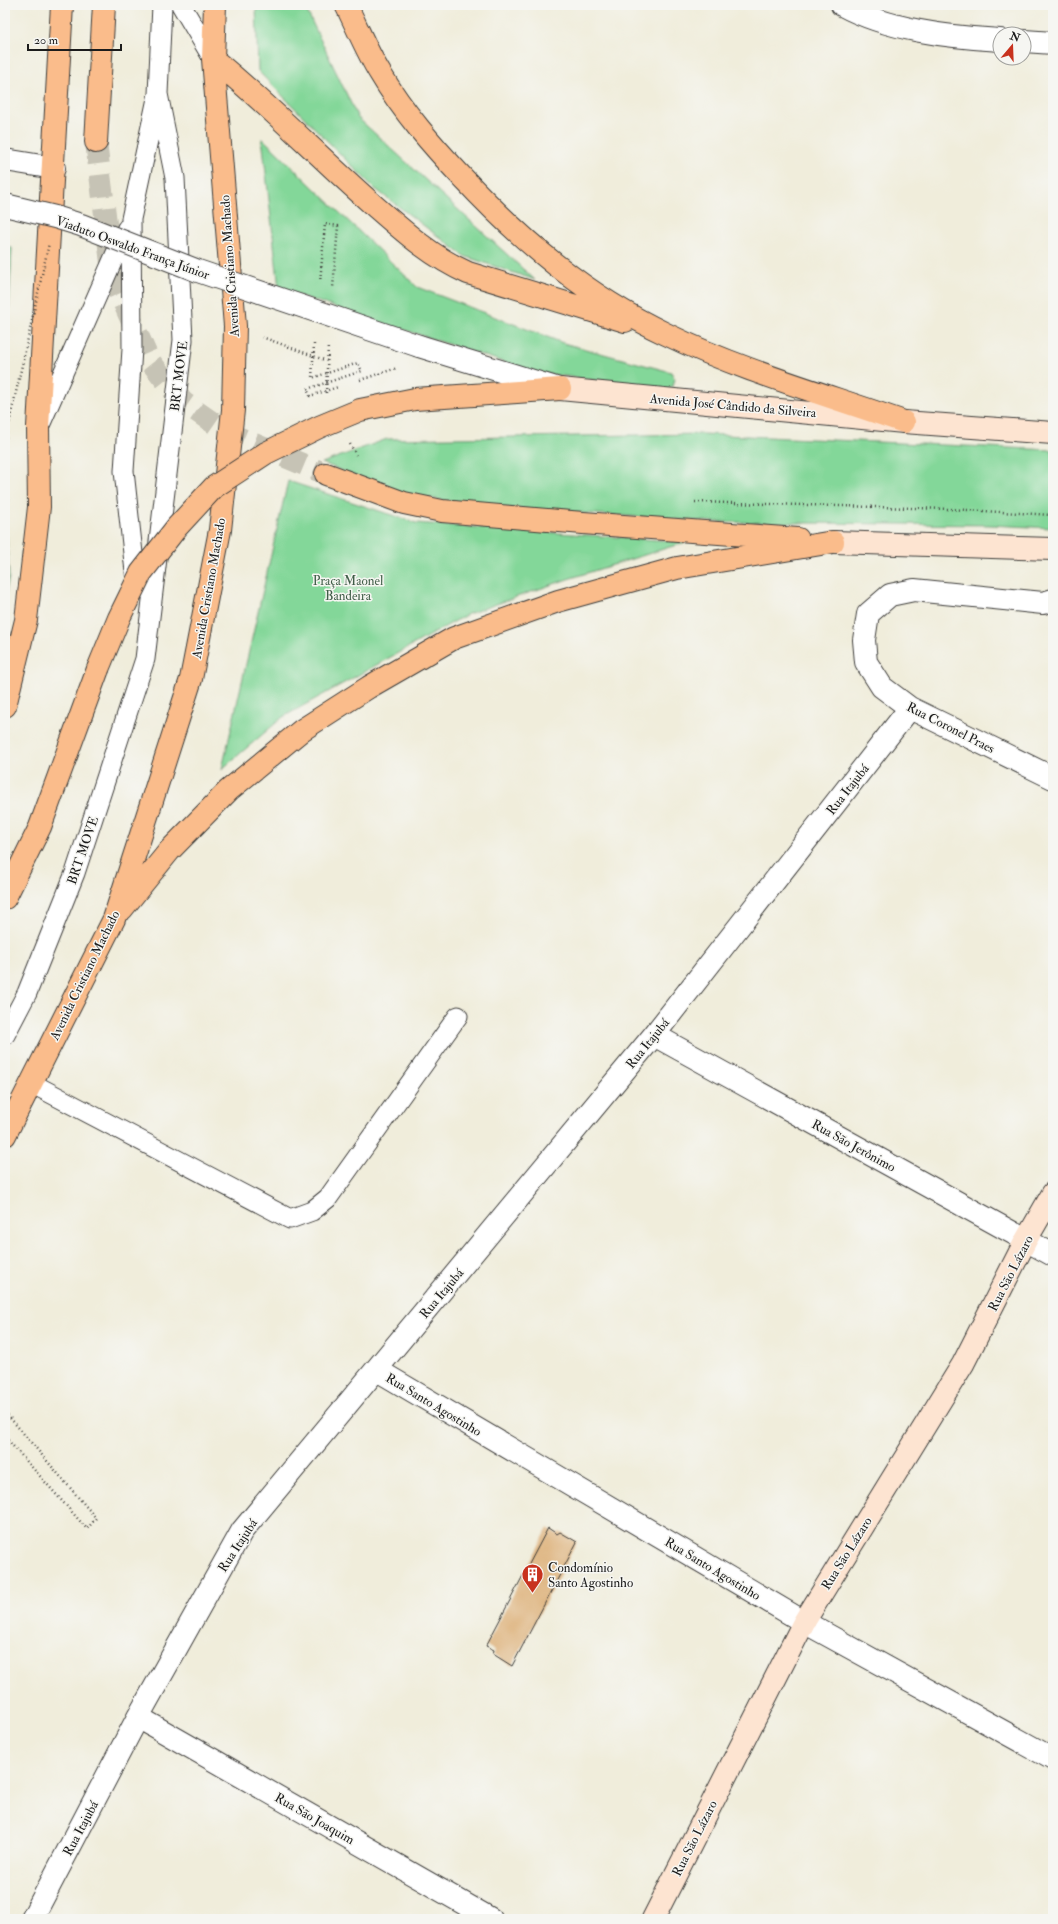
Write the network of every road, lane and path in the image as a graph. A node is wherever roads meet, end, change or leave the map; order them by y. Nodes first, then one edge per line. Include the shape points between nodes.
1 (62, 5) edge
2 (104, 5) edge
3 (162, 5) edge
4 (181, 5) edge
5 (215, 5) edge
6 (346, 5) edge
7 (842, 5) edge
8 (992, 39) edge
9 (1032, 41) edge
10 (1053, 42) edge
11 (213, 59) junction
12 (158, 94) junction
13 (96, 142) tunnel mouth
14 (5, 160) edge
15 (54, 168) junction
16 (5, 205) edge
17 (55, 217) junction
18 (131, 219) junction
19 (235, 326) junction
20 (666, 334) junction
21 (314, 344) dead end
22 (419, 346) joint
23 (399, 367) dead end
24 (354, 382) dead end
25 (340, 387) dead end
26 (560, 389) junction
27 (326, 399) dead end
28 (904, 422) junction
29 (38, 427) junction
30 (1053, 433) edge
31 (346, 437) dead end
32 (5, 442) edge
33 (357, 456) dead end
34 (326, 474) tunnel mouth
35 (690, 502) dead end
36 (1053, 515) edge
37 (833, 542) junction
38 (1053, 549) edge
39 (1053, 600) edge
40 (144, 659) junction
41 (5, 706) edge
42 (910, 708) junction
43 (1053, 778) edge
44 (5, 898) edge
45 (114, 919) junction
46 (458, 1016) dead end
47 (5, 1035) edge
48 (654, 1035) junction
49 (31, 1083) junction
50 (5, 1135) edge
51 (1053, 1193) edge
52 (1026, 1240) junction
53 (1053, 1255) edge
54 (377, 1370) junction
55 (5, 1412) edge
56 (5, 1437) edge
57 (804, 1622) junction
58 (138, 1717) junction
59 (1053, 1759) edge
60 (32, 1919) edge
61 (491, 1919) edge
62 (653, 1919) edge

1 - 15 highway
2 - 13 highway
3 - 12 lane, BRT MOVE
4 - 11 lane
5 - 11 highway, Avenida Cristiano Machado
6 - 20 highway via 380,73 429,142 491,208 550,262 616,308
7 - 8 street via 860,15 894,25
9 - 10 street
11 - 19 highway, Avenida Cristiano Machado
11 - 20 highway via 253,92 322,159 393,222 448,264 468,273
12 - 18 lane, BRT MOVE
12 - 40 lane, BRT MOVE via 175,178 183,340
14 - 15 street
15 - 29 highway
16 - 17 street, Viaduto Oswaldo França Júnior, bridge
17 - 22 street, Viaduto Oswaldo França Júnior, bridge via 198,271
17 - 32 path, bridge
18 - 29 lane, BRT MOVE
18 - 40 lane, BRT MOVE via 132,349 124,471
19 - 27 path via 327,361
19 - 45 highway, Avenida Cristiano Machado via 233,410 220,530 191,679
20 - 28 highway via 731,362
21 - 25 path, bridge via 312,378 358,362 362,371 307,389 310,396
22 - 26 street, Avenida José Cândido da Silveira
23 - 24 path, bridge
26 - 28 street, Avenida José Cândido da Silveira
26 - 44 highway, bridge via 415,399 360,410 319,426 266,453 214,487 142,573 119,618 40,828
28 - 30 street, Avenida José Cândido da Silveira
29 - 41 highway via 39,507 26,620
31 - 33 path
34 - 37 highway via 404,503 442,511
35 - 36 path via 949,509
37 - 38 street
37 - 45 highway via 677,568 558,601 454,638 369,687 302,730 229,790 170,850
39 - 42 street, Rua Coronel Praes via 1042,603 914,590 890,595 868,614 864,640 866,662 882,687
40 - 47 lane, BRT MOVE via 76,873 27,993
42 - 43 street, Rua Coronel Praes
42 - 48 street, Rua Itajubá
45 - 49 highway, Avenida Cristiano Machado
46 - 49 lane via 328,1198 312,1211 290,1219
48 - 52 street, Rua São Jerônimo
48 - 54 street, Rua Itajubá
49 - 50 highway, Avenida Cristiano Machado
51 - 52 street, Rua São Lázaro
52 - 53 street, Rua São Jerônimo
52 - 57 street, Rua São Lázaro via 963,1364
54 - 57 street, Rua Santo Agostinho
54 - 58 street, Rua Itajubá via 242,1531
55 - 56 path via 96,1518 87,1529
57 - 59 street, Rua Santo Agostinho
57 - 62 street, Rua São Lázaro
58 - 60 street, Rua Itajubá
58 - 61 street, Rua São Joaquim

